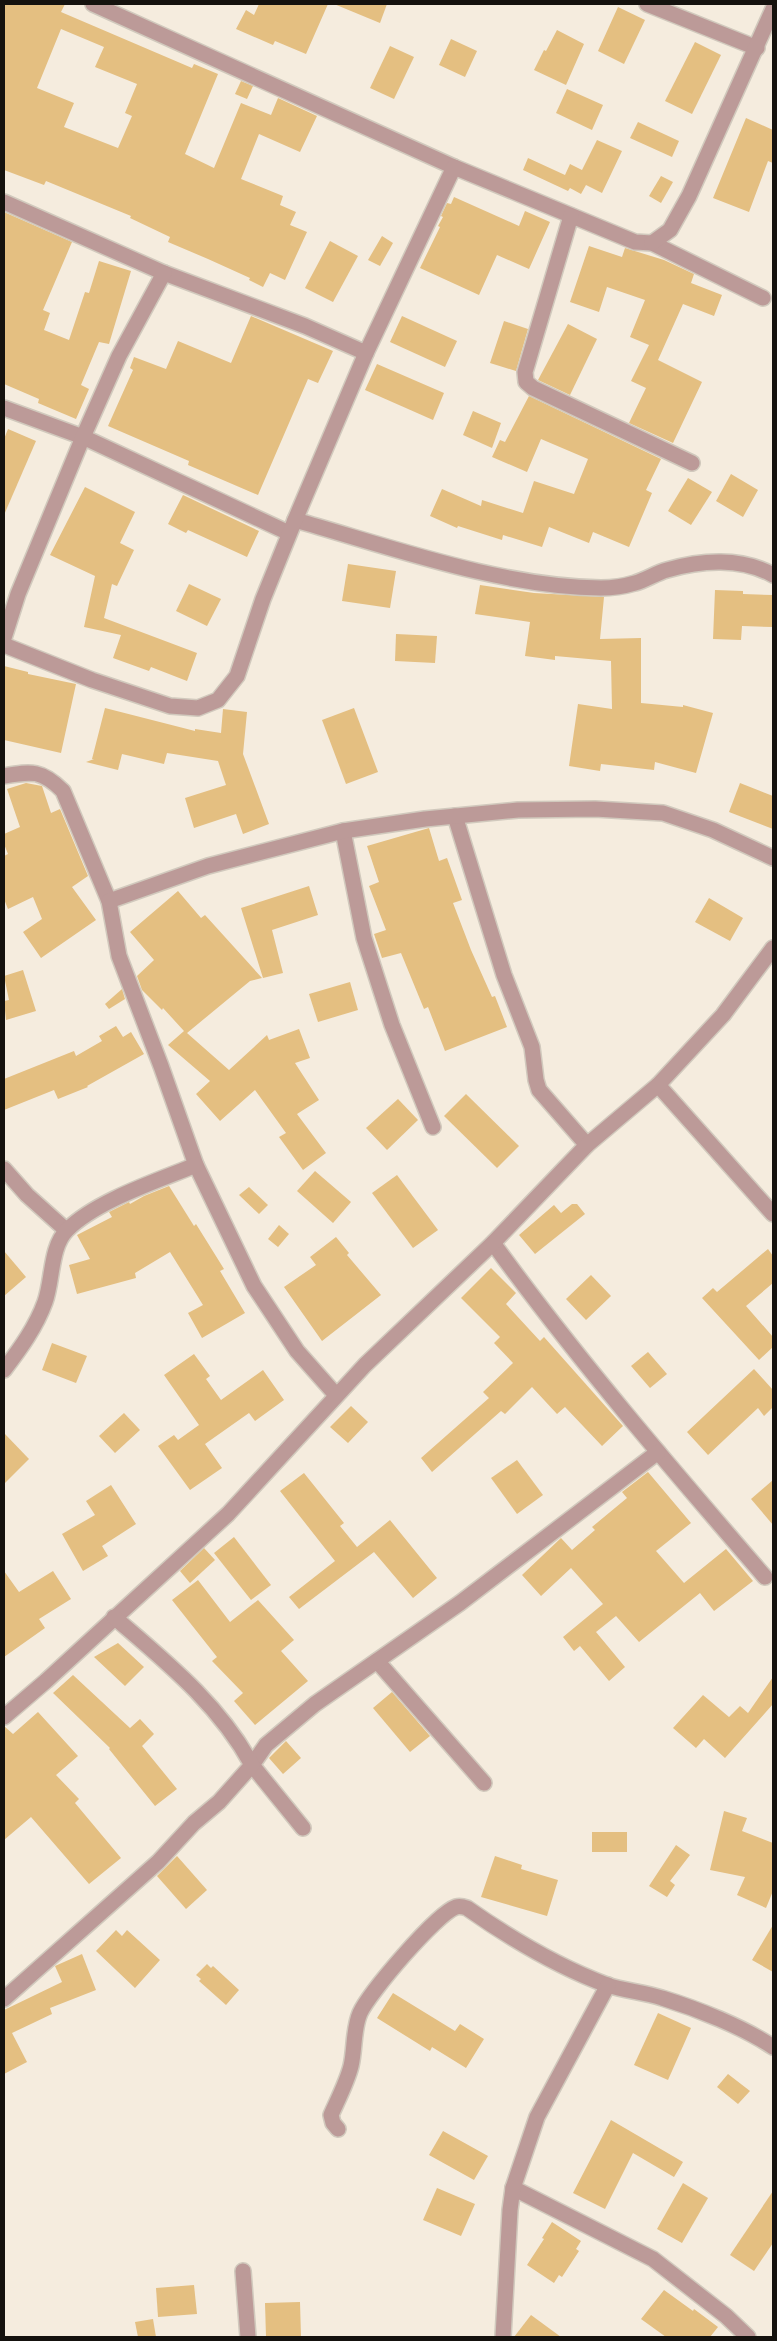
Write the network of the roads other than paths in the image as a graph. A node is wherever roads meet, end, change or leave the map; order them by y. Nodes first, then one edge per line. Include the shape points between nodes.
1 (94, 4) edge
2 (647, 4) edge
3 (773, 9) edge
4 (757, 48) junction
5 (454, 167) junction
6 (4, 202) edge
7 (571, 216) junction
8 (652, 243) junction
9 (164, 274) junction
10 (763, 298) dead end
11 (366, 353) junction
12 (4, 408) edge
13 (83, 437) junction
14 (692, 463) dead end
15 (292, 526) junction
16 (773, 575) edge
17 (4, 638) edge
18 (4, 645) edge
19 (4, 776) edge
20 (455, 816) junction
21 (343, 831) junction
22 (773, 858) edge
23 (109, 901) junction
24 (773, 948) edge
25 (658, 1085) junction
26 (434, 1127) dead end
27 (587, 1145) junction
28 (196, 1165) junction
29 (4, 1169) edge
30 (773, 1214) edge
31 (66, 1230) junction
32 (493, 1243) junction
33 (4, 1370) edge
34 (336, 1395) junction
35 (658, 1452) junction
36 (765, 1577) dead end
37 (114, 1616) junction
38 (377, 1661) junction
39 (4, 1717) edge
40 (252, 1765) junction
41 (484, 1783) dead end
42 (303, 1828) dead end
43 (608, 1985) junction
44 (4, 1999) edge
45 (773, 2047) edge
46 (338, 2129) dead end
47 (513, 2188) junction
48 (243, 2271) dead end
49 (248, 2337) edge
50 (503, 2337) edge
51 (748, 2337) edge

1 - 5 street
2 - 4 street
3 - 4 street
4 - 8 street via 689,196 670,230
5 - 7 street
5 - 11 street
6 - 9 street
7 - 8 street via 635,242
7 - 14 street via 525,372 526,382
8 - 10 street
9 - 11 street via 305,326
9 - 13 street via 119,356
11 - 15 street
12 - 13 street
13 - 15 street
13 - 17 street via 18,594
15 - 16 street via 520,580 573,586 603,588 635,584 666,570 727,561 760,568
15 - 18 street via 237,676 218,700 198,708 170,706
19 - 23 street via 34,773 49,777 63,791
20 - 21 street
20 - 22 street via 518,810 595,809 662,813 713,830
20 - 27 street via 504,975 532,1047 539,1090
21 - 23 street via 208,866
21 - 26 street via 364,938 392,1025
23 - 28 street via 119,956
24 - 25 street via 723,1015
25 - 27 street
25 - 30 street
27 - 32 street
28 - 31 street via 98,1207
28 - 34 street via 254,1286 297,1351
29 - 31 street
31 - 33 street via 57,1249 45,1301 26,1340
32 - 34 street
32 - 35 street via 547,1318
34 - 37 street via 228,1514
35 - 36 street
35 - 38 street via 460,1603
37 - 39 street
37 - 40 street via 220,1716
38 - 40 street via 315,1704 266,1745
38 - 41 street
40 - 42 street
40 - 44 street via 158,1862
43 - 45 street via 662,1998 751,2032
43 - 46 street via 516,1942 467,1908 458,1906 450,1910 378,1983 361,2011 357,2019 351,2067 331,2115 332,2123
43 - 47 street via 537,2117
47 - 50 street
47 - 51 street via 653,2259
48 - 49 street

